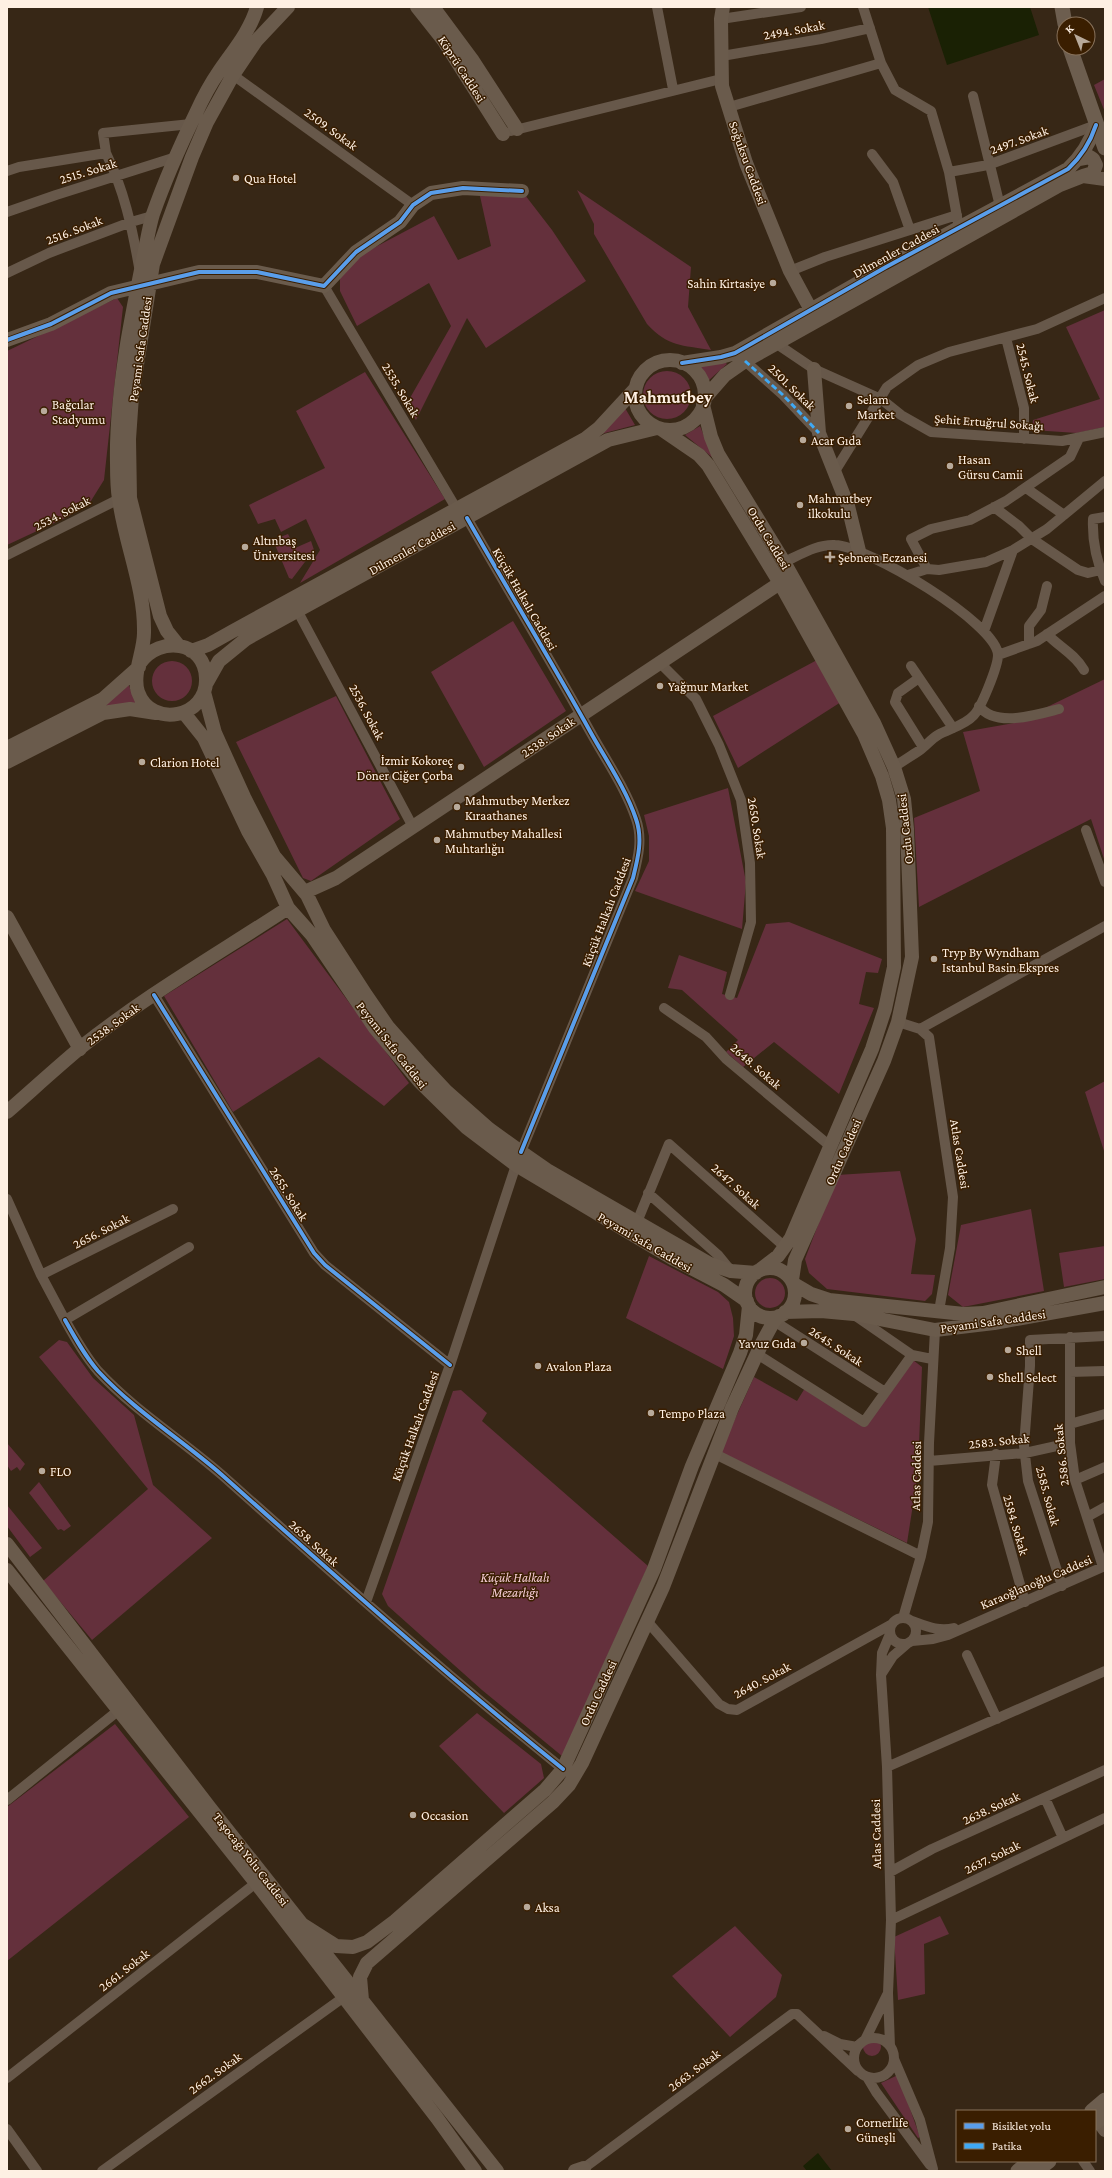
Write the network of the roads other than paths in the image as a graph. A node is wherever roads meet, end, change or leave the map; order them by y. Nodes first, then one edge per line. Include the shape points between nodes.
1 (257, 7) edge
2 (288, 7) edge
3 (417, 7) edge
4 (433, 7) edge
5 (657, 7) edge
6 (801, 7) edge
7 (863, 7) edge
8 (722, 13) edge
9 (870, 28) junction
10 (722, 56) junction
11 (1073, 56) edge
12 (881, 63) junction
13 (233, 75) junction
14 (721, 79) junction
15 (673, 89) junction
16 (973, 96) dead end
17 (729, 107) junction
18 (191, 124) junction
19 (1096, 125) junction
20 (518, 129) junction
21 (503, 134) joint
22 (1105, 148) edge
23 (106, 153) junction
24 (872, 154) dead end
25 (176, 157) junction
26 (1079, 159) junction
27 (988, 165) junction
28 (7, 171) edge
29 (949, 172) junction
30 (117, 176) junction
31 (1083, 176) junction
32 (1105, 179) edge
33 (522, 191) dead end
34 (413, 205) junction
35 (1000, 206) junction
36 (7, 212) edge
37 (152, 216) junction
38 (958, 221) junction
39 (131, 222) junction
40 (910, 230) junction
41 (790, 271) junction
42 (140, 272) junction
43 (7, 273) edge
44 (143, 285) junction
45 (324, 286) junction
46 (1105, 298) edge
47 (811, 310) junction
48 (1006, 338) junction
49 (7, 340) edge
50 (777, 344) junction
51 (746, 361) junction
52 (682, 363) junction
53 (814, 369) junction
54 (635, 389) junction
55 (881, 399) junction
56 (704, 402) junction
57 (659, 429) junction
58 (819, 432) junction
59 (1105, 432) edge
60 (1079, 438) junction
61 (1024, 439) junction
62 (835, 471) junction
63 (1105, 481) edge
64 (1026, 488) junction
65 (124, 498) junction
66 (994, 507) junction
67 (456, 508) junction
68 (1064, 516) junction
69 (1105, 517) edge
70 (466, 518) junction
71 (1032, 539) junction
72 (859, 550) junction
73 (1013, 550) junction
74 (7, 555) edge
75 (784, 562) junction
76 (927, 569) junction
77 (1104, 574) edge
78 (908, 575) junction
79 (780, 583) junction
80 (1047, 586) dead end
81 (1105, 596) edge
82 (297, 610) junction
83 (984, 631) junction
84 (1047, 634) junction
85 (1029, 644) junction
86 (185, 648) junction
87 (998, 655) junction
88 (660, 663) junction
89 (139, 665) junction
90 (911, 666) dead end
91 (1084, 670) dead end
92 (919, 678) junction
93 (205, 688) junction
94 (979, 706) junction
95 (1059, 709) dead end
96 (184, 713) junction
97 (162, 714) junction
98 (581, 715) junction
99 (952, 728) junction
100 (923, 747) junction
101 (7, 748) edge
102 (7, 762) edge
103 (894, 767) junction
104 (413, 826) junction
105 (1086, 830) dead end
106 (1105, 882) edge
107 (306, 894) junction
108 (290, 909) junction
109 (7, 917) edge
110 (1105, 926) edge
111 (154, 995) junction
112 (730, 995) dead end
113 (664, 1008) dead end
114 (898, 1022) junction
115 (920, 1029) junction
116 (80, 1049) junction
117 (7, 1112) edge
118 (830, 1146) junction
119 (518, 1159) junction
120 (648, 1193) junction
121 (7, 1199) edge
122 (173, 1209) dead end
123 (637, 1222) junction
124 (188, 1247) dead end
125 (786, 1247) junction
126 (731, 1271) junction
127 (759, 1271) junction
128 (41, 1275) junction
129 (793, 1282) junction
130 (1105, 1287) edge
131 (1105, 1303) edge
132 (748, 1304) junction
133 (936, 1311) junction
134 (854, 1314) junction
135 (779, 1316) junction
136 (65, 1320) junction
137 (935, 1330) junction
138 (1105, 1336) edge
139 (1070, 1337) junction
140 (757, 1354) junction
141 (912, 1354) junction
142 (932, 1359) junction
143 (450, 1365) junction
144 (1105, 1371) edge
145 (1070, 1372) junction
146 (885, 1392) junction
147 (1105, 1414) edge
148 (1070, 1424) junction
149 (1070, 1443) junction
150 (713, 1453) junction
151 (1025, 1453) junction
152 (996, 1454) junction
153 (929, 1461) junction
154 (1105, 1467) edge
155 (1075, 1480) junction
156 (1105, 1507) edge
157 (1087, 1517) junction
158 (7, 1544) edge
159 (921, 1556) junction
160 (1104, 1566) edge
161 (7, 1570) edge
162 (1062, 1586) junction
163 (366, 1602) junction
164 (1025, 1602) junction
165 (908, 1620) junction
166 (647, 1621) junction
167 (977, 1621) junction
168 (891, 1629) junction
169 (910, 1642) junction
170 (967, 1655) dead end
171 (1105, 1671) edge
172 (881, 1675) junction
173 (123, 1706) junction
174 (997, 1719) junction
175 (887, 1767) junction
176 (563, 1769) junction
177 (1105, 1770) edge
178 (1045, 1798) junction
179 (7, 1800) edge
180 (1105, 1818) edge
181 (1063, 1838) junction
182 (890, 1872) junction
183 (256, 1883) junction
184 (891, 1920) junction
185 (303, 1925) junction
186 (888, 1994) junction
187 (344, 1997) junction
188 (362, 2000) junction
189 (819, 2034) junction
190 (861, 2043) junction
191 (890, 2046) junction
192 (894, 2059) junction
193 (858, 2071) junction
194 (867, 2077) junction
195 (7, 2078) edge
196 (1105, 2100) edge
197 (1099, 2120) edge
198 (7, 2129) edge
199 (1029, 2162) edge
200 (1048, 2162) edge
201 (1084, 2162) edge
202 (581, 2170) edge
203 (934, 2170) edge
204 (37, 2171) edge
205 (102, 2171) edge
206 (475, 2171) edge
207 (497, 2171) edge
208 (1018, 2171) edge
209 (1036, 2171) edge
210 (1090, 2171) edge

1 - 18 main road via 242,39 216,76
2 - 13 main road, Peyami Safa Caddesi via 256,42
3 - 21 main road, Köprü Caddesi via 444,41
4 - 20 main road, Köprü Caddesi
5 - 15 street
6 - 8 street
7 - 9 street
8 - 10 main road, Soğuksu Caddesi
9 - 10 street, 2494. Sokak
9 - 12 street
10 - 14 main road, Soğuksu Caddesi
11 - 19 main road
12 - 17 street
12 - 29 street via 895,90 931,111
13 - 34 street, 2509. Sokak
13 - 44 main road, Peyami Safa Caddesi via 192,157
14 - 15 street
14 - 17 main road, Soğuksu Caddesi
15 - 20 street
16 - 27 street
17 - 41 main road, Soğuksu Caddesi via 746,163
18 - 23 street via 103,132
18 - 25 main road
19 - 22 main road
19 - 26 main road, Dilmenler Caddesi via 1090,142
19 - 27 street, 2497. Sokak
20 - 21 street
23 - 28 street
23 - 30 street
24 - 40 street via 893,182
25 - 30 street, 2515. Sokak
25 - 37 main road
26 - 31 main road via 1090,157 1095,162 1096,169
26 - 35 main road, Dilmenler Caddesi via 1068,169
27 - 29 street, 2497. Sokak
27 - 35 street
29 - 38 street
30 - 36 street, 2515. Sokak
30 - 39 street
31 - 32 main road, Dilmenler Caddesi
31 - 50 main road, Dilmenler Caddesi via 1060,185
33 - 34 main road via 463,188 431,193
34 - 45 main road via 400,222 356,252
35 - 38 main road, Dilmenler Caddesi
37 - 39 street, 2516. Sokak
37 - 42 main road
38 - 40 street
38 - 47 main road, Dilmenler Caddesi
39 - 42 street
39 - 43 street, 2516. Sokak via 49,253
40 - 41 street
41 - 47 main road, Soğuksu Caddesi
42 - 44 main road
44 - 45 main road via 199,272 257,272
44 - 49 main road via 112,293 51,324
44 - 65 main road, Peyami Safa Caddesi
45 - 67 street, 2535. Sokak
46 - 48 street via 1037,329
47 - 52 main road, Dilmenler Caddesi via 735,352 721,357
48 - 55 street via 949,352 918,365 887,387
48 - 61 street, 2545. Sokak via 1024,408
50 - 51 main road, Dilmenler Caddesi
50 - 53 street, Şehit Ertuğrul Sokağı
51 - 56 main road, Dilmenler Caddesi via 725,375
51 - 58 street, 2501. Sokak
52 - 54 main road via 667,361 653,365 641,375
52 - 56 main road via 693,369 704,386
53 - 55 street, Şehit Ertuğrul Sokağı
53 - 58 main road
54 - 57 main road via 641,416
54 - 67 main road, Dilmenler Caddesi via 586,439
55 - 61 street, Şehit Ertuğrul Sokağı via 901,415 931,432
55 - 62 street
56 - 57 main road via 699,415 691,423 682,428
56 - 75 main road, Ordu Caddesi via 711,437 718,454
57 - 70 main road, Dilmenler Caddesi via 608,440
57 - 79 main road, Ordu Caddesi via 699,455 708,465
58 - 62 main road
59 - 60 street, Şehit Ertuğrul Sokağı
60 - 61 street, Şehit Ertuğrul Sokağı
60 - 64 street via 1070,457
62 - 72 main road via 848,506
63 - 68 street
64 - 66 street
64 - 68 street
65 - 74 street, 2534. Sokak
65 - 86 main road, Peyami Safa Caddesi via 160,616 167,631
65 - 89 main road via 144,615 144,637
66 - 71 street
66 - 76 street via 970,520 931,530 911,539
67 - 86 main road, Dilmenler Caddesi via 208,645
68 - 71 street
69 - 77 street via 1094,519 1094,550
70 - 82 main road, Dilmenler Caddesi
70 - 98 street, Küçük Halkalı Caddesi
71 - 73 street
71 - 77 street via 1078,570
72 - 75 street via 835,545 815,548
72 - 78 street
73 - 76 street via 986,562 939,570
73 - 83 street
75 - 103 main road, Ordu Caddesi via 868,712
76 - 78 street
78 - 83 street
79 - 88 main road, 2538. Sokak
79 - 118 main road, Ordu Caddesi via 873,752 889,800 893,828 894,967 885,1009 872,1049
80 - 85 street via 1041,610 1029,626
81 - 84 street
82 - 93 main road, Dilmenler Caddesi via 235,646 219,661
82 - 104 street, 2536. Sokak
83 - 87 street via 990,637
84 - 85 street
84 - 91 street via 1058,646 1066,649 1079,661
85 - 87 street
86 - 89 main road via 159,647 151,651
86 - 93 main road via 203,665 206,674
87 - 94 street via 986,695
88 - 98 main road, 2538. Sokak
88 - 112 street, 2650. Sokak via 696,699 719,745 741,800 750,863 751,922
89 - 97 main road via 136,684 139,694 144,703
89 - 101 main road via 103,699
90 - 92 street
92 - 99 street
92 - 100 street via 898,693 895,702
93 - 96 main road via 196,705
93 - 107 main road, Peyami Safa Caddesi via 215,733 244,796 274,856
94 - 95 street via 986,713 998,718 1038,715
94 - 99 street via 973,717
96 - 97 main road
96 - 108 main road, Peyami Safa Caddesi via 204,738 248,831
97 - 102 main road via 130,710 103,713
98 - 104 main road, 2538. Sokak
98 - 119 street, Küçük Halkalı Caddesi via 636,818 640,845 633,878
99 - 100 street
100 - 103 street
103 - 114 main road, Ordu Caddesi via 904,798 907,829 912,957
104 - 107 main road, 2538. Sokak via 336,878
105 - 106 street
107 - 108 main road via 290,893
107 - 108 main road via 306,913
107 - 119 main road, Peyami Safa Caddesi via 332,944 388,1026 446,1091 490,1129
108 - 111 main road, 2538. Sokak
108 - 119 main road, Peyami Safa Caddesi via 312,935 375,1028 402,1062 467,1128
109 - 116 main road
110 - 115 street
111 - 116 main road, 2538. Sokak
111 - 143 street, 2655. Sokak via 314,1253
113 - 118 street, 2648. Sokak via 706,1037 726,1059
114 - 115 street
114 - 129 main road, Ordu Caddesi via 884,1061 795,1260
115 - 133 street, Atlas Caddesi via 929,1037 954,1197 950,1248
116 - 117 main road, 2538. Sokak
118 - 125 main road, Ordu Caddesi
119 - 123 main road, Peyami Safa Caddesi
119 - 132 main road, Peyami Safa Caddesi via 660,1251 724,1285
119 - 143 street, Küçük Halkalı Caddesi
120 - 123 street
120 - 125 street, 2647. Sokak via 670,1144
120 - 126 street via 718,1255
121 - 128 street, 2658. Sokak
122 - 128 street, 2656. Sokak
123 - 126 main road, Peyami Safa Caddesi via 710,1264
124 - 136 street
125 - 127 main road, Ordu Caddesi
126 - 127 main road, Peyami Safa Caddesi
127 - 129 main road via 778,1269
127 - 132 main road via 746,1285
128 - 136 street, 2658. Sokak
129 - 133 main road, Peyami Safa Caddesi via 811,1294 829,1300
129 - 135 main road via 794,1300
130 - 133 main road, Peyami Safa Caddesi via 983,1313
131 - 137 main road, Peyami Safa Caddesi via 994,1323
132 - 135 main road via 762,1316
132 - 176 main road, Ordu Caddesi via 746,1334 740,1353 692,1466 666,1539 636,1611
133 - 137 main road via 928,1318
134 - 135 main road, Peyami Safa Caddesi via 821,1311
134 - 137 main road, Peyami Safa Caddesi
134 - 141 street
135 - 140 main road, Ordu Caddesi
135 - 146 street, 2645. Sokak
136 - 163 street, 2658. Sokak via 81,1349 122,1394 198,1453
137 - 142 street, Atlas Caddesi
138 - 139 street
139 - 145 street, 2586. Sokak
139 - 151 street, 2585. Sokak via 1030,1340
140 - 146 street via 864,1422
140 - 150 main road, Ordu Caddesi
141 - 142 street
141 - 146 street
142 - 153 street, Atlas Caddesi
143 - 163 street, Küçük Halkalı Caddesi
144 - 145 street
145 - 148 street, 2586. Sokak
147 - 148 street
148 - 149 street, 2586. Sokak
149 - 151 street, 2583. Sokak
149 - 155 street, 2586. Sokak
150 - 159 street
150 - 166 main road, Ordu Caddesi via 677,1552
151 - 152 street, 2583. Sokak
151 - 162 street, 2585. Sokak via 1028,1481
152 - 153 street, 2583. Sokak
152 - 164 street, 2584. Sokak via 992,1485
153 - 159 street, Atlas Caddesi via 928,1522
154 - 155 street
155 - 157 street, 2586. Sokak
156 - 157 street
157 - 160 street, 2586. Sokak
158 - 173 main road, Taşocağı Yolu Caddesi via 41,1586
159 - 165 street, Atlas Caddesi
160 - 162 street, Karaoğlanoğlu Caddesi
161 - 173 main road, Taşocağı Yolu Caddesi
162 - 164 street, Karaoğlanoğlu Caddesi
163 - 176 street, 2658. Sokak
164 - 167 street, Karaoğlanoğlu Caddesi
165 - 167 street via 937,1630
165 - 168 street via 897,1620
165 - 169 street via 916,1629
166 - 168 street, 2640. Sokak via 719,1704 737,1710
166 - 188 main road, Ordu Caddesi via 570,1785 367,1963 360,1977
167 - 169 street via 948,1635
168 - 169 street via 895,1641
168 - 172 street, Atlas Caddesi via 882,1653
169 - 172 street via 893,1656
170 - 174 street
171 - 174 street
172 - 175 street, Atlas Caddesi
173 - 179 street
173 - 183 main road, Taşocağı Yolu Caddesi
173 - 185 main road, Taşocağı Yolu Caddesi via 210,1808
174 - 175 street
175 - 182 street, Atlas Caddesi
176 - 185 main road, Ordu Caddesi via 545,1790 367,1942 353,1947 336,1946
177 - 178 street, 2638. Sokak
178 - 181 street
178 - 182 street, 2638. Sokak via 909,1860
180 - 181 street, 2637. Sokak
181 - 184 street, 2637. Sokak
182 - 184 street, Atlas Caddesi
183 - 187 main road, Taşocağı Yolu Caddesi
183 - 195 street, 2661. Sokak
184 - 186 street, Atlas Caddesi
185 - 188 main road, Taşocağı Yolu Caddesi
186 - 190 street, Atlas Caddesi
186 - 191 street, Atlas Caddesi
187 - 205 street, 2662. Sokak
187 - 206 main road, Taşocağı Yolu Caddesi
188 - 207 main road, Taşocağı Yolu Caddesi
189 - 190 street via 840,2044
189 - 193 street
189 - 202 street, 2663. Sokak via 797,2014 792,2014
190 - 191 street via 876,2038
190 - 193 street via 854,2059
191 - 192 street
192 - 194 street via 885,2074
192 - 203 street via 920,2120
193 - 194 street
194 - 203 street
196 - 197 main road
198 - 204 street
199 - 208 main road
200 - 209 main road
201 - 210 street

